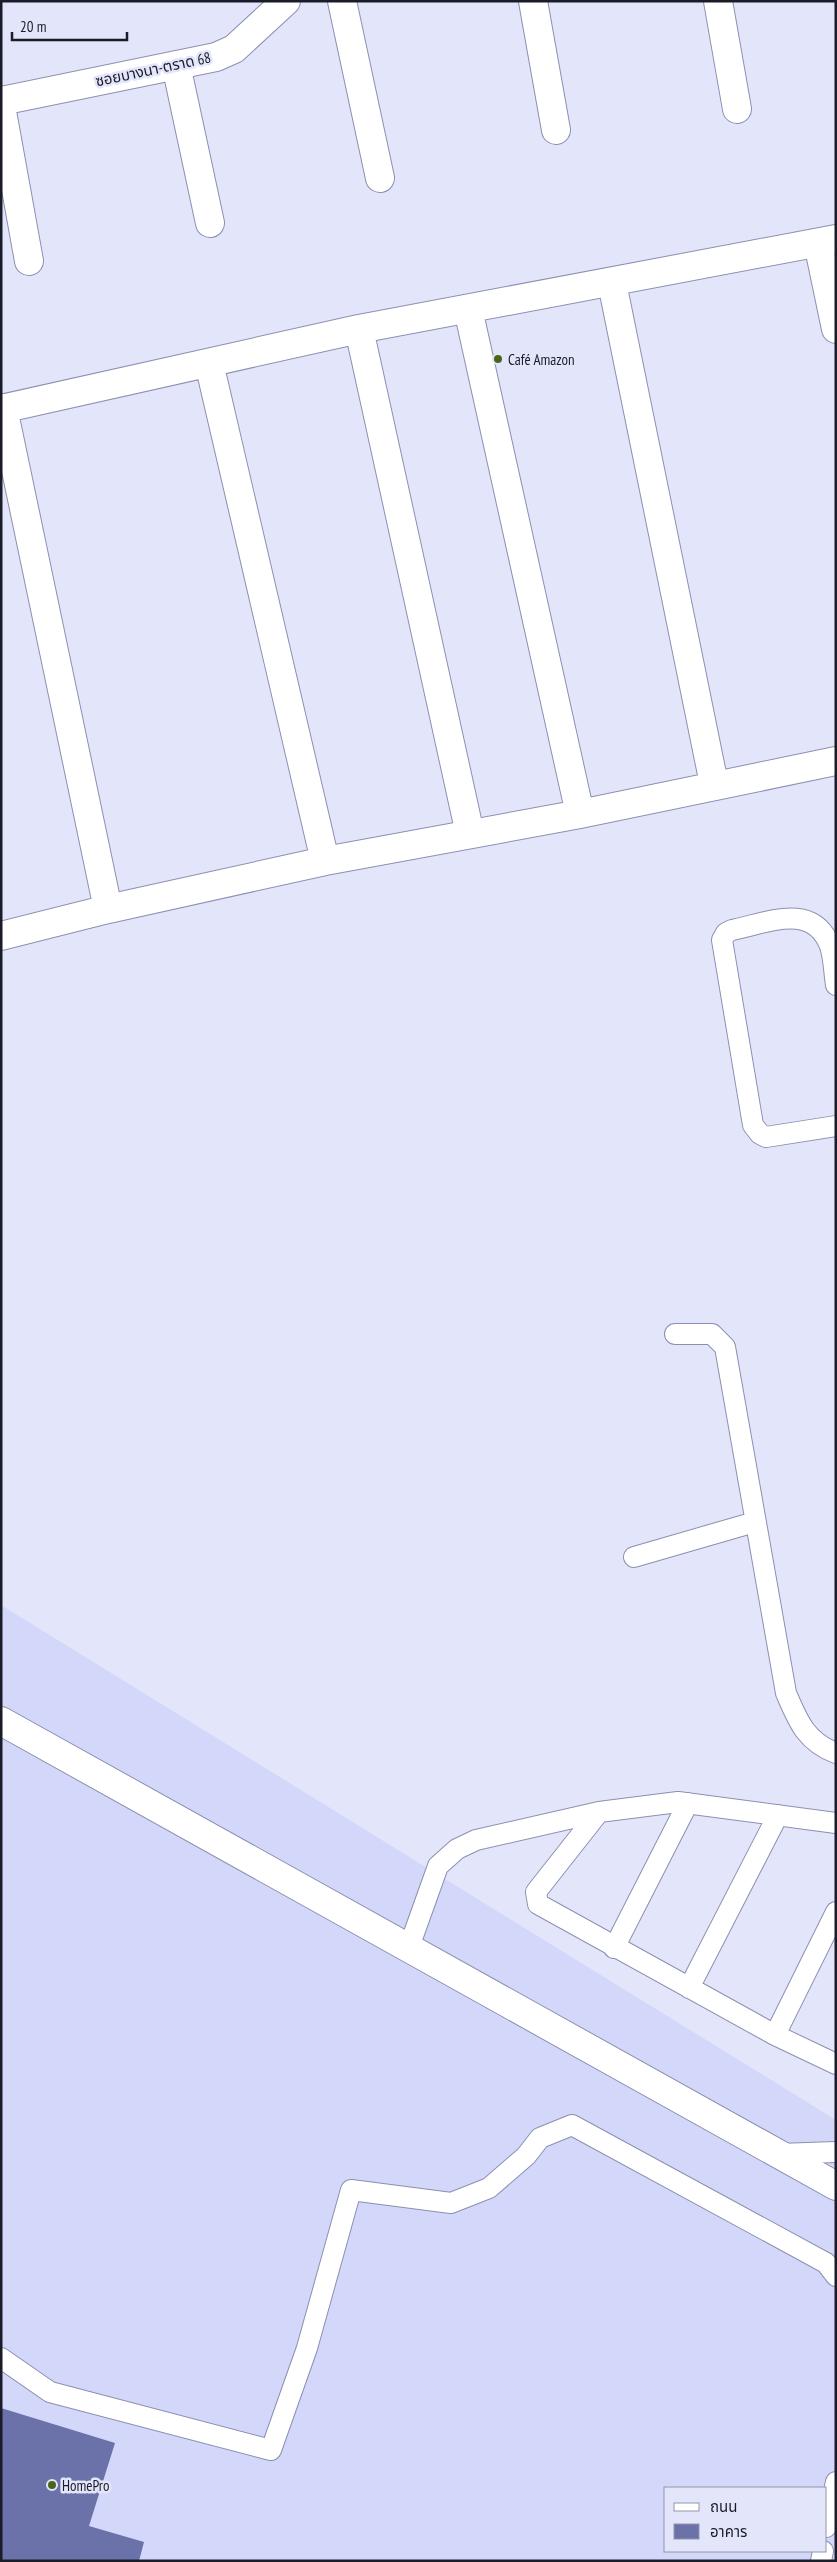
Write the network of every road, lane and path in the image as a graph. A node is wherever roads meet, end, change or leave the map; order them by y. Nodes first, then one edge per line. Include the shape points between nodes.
1 (286, 1) edge
2 (342, 1) edge
3 (533, 1) edge
4 (718, 1) edge
5 (176, 65) junction
6 (1, 101) edge
7 (1, 106) edge
8 (737, 109) dead end
9 (556, 130) dead end
10 (380, 178) dead end
11 (210, 223) dead end
12 (827, 241) edge
13 (29, 261) dead end
14 (612, 283) junction
15 (468, 309) junction
16 (359, 329) junction
17 (836, 329) edge
18 (209, 363) junction
19 (2, 409) edge
20 (836, 761) edge
21 (714, 784) junction
22 (580, 814) junction
23 (470, 834) junction
24 (325, 862) junction
25 (108, 909) junction
26 (1, 936) edge
27 (836, 985) edge
28 (836, 1126) edge
29 (675, 1334) dead end
30 (755, 1522) junction
31 (634, 1558) dead end
32 (1, 1721) edge
33 (836, 1753) edge
34 (688, 1804) junction
35 (599, 1812) junction
36 (778, 1815) junction
37 (836, 1823) edge
38 (836, 1912) edge
39 (614, 1948) junction
40 (408, 1950) junction
41 (689, 1988) junction
42 (775, 2035) junction
43 (836, 2064) edge
44 (836, 2152) edge
45 (777, 2154) junction
46 (836, 2186) edge
47 (836, 2276) edge
48 (1, 2358) edge
49 (836, 2482) edge
50 (827, 2522) edge

1 - 5 street, ซอยบางนา-ตราด 68 via 234,49 216,57
2 - 10 street
3 - 9 street
4 - 8 street
5 - 6 street, ซอยบางนา-ตราด 68
5 - 11 street
7 - 13 street
12 - 14 street
12 - 17 street
14 - 15 street
14 - 21 street
15 - 16 street
15 - 22 street
16 - 18 street
16 - 23 street
18 - 19 street
18 - 24 street
19 - 25 street
20 - 21 street
21 - 22 street
22 - 23 street
23 - 24 street
24 - 25 street
25 - 26 street
27 - 28 lane via 830,947 820,927 810,920 787,918 732,930 722,940 753,1124 766,1137
29 - 30 lane via 712,1334 725,1347
30 - 31 lane
30 - 33 lane via 786,1693 800,1724 820,1747
32 - 40 street
34 - 35 lane via 644,1805
34 - 36 lane
34 - 39 lane
35 - 39 lane via 536,1892 538,1904 547,1911
35 - 40 lane via 476,1840 457,1849 438,1866
36 - 37 lane
36 - 41 lane
38 - 42 lane
39 - 41 lane
40 - 45 street
41 - 42 lane
42 - 43 lane
44 - 45 lane
45 - 46 street
47 - 48 lane via 826,2263 572,2125 540,2138 526,2156 489,2188 451,2203 351,2190 307,2348 271,2450 50,2392
49 - 50 lane

